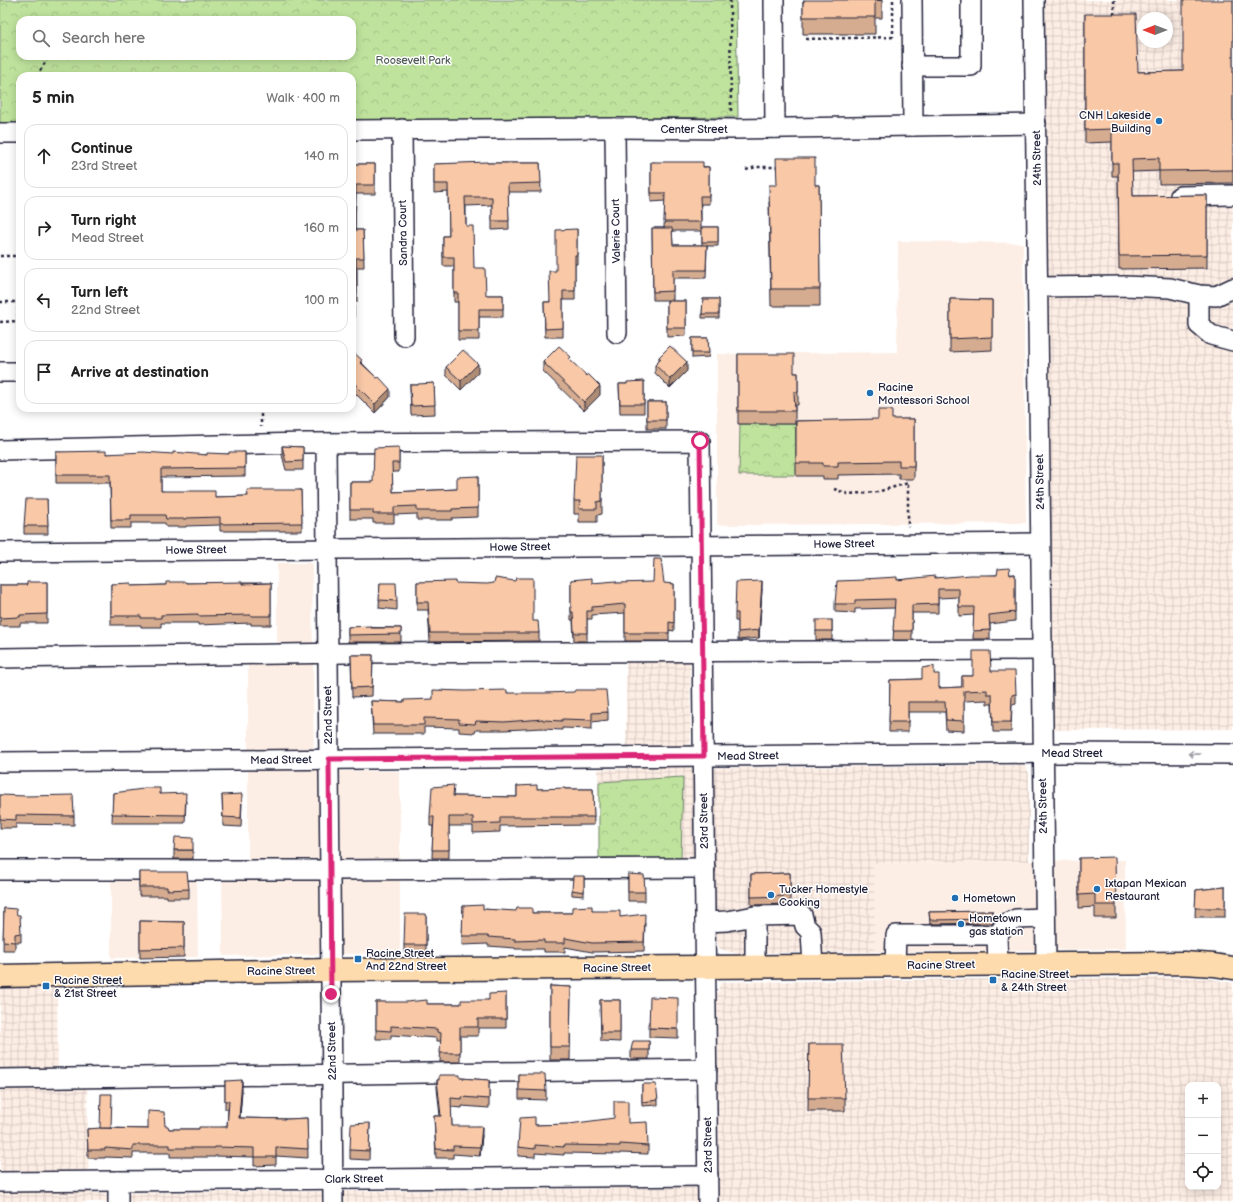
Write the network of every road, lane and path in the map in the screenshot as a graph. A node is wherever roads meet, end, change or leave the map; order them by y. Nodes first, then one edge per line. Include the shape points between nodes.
1 (730, 0) edge
2 (774, 0) edge
3 (893, 0) edge
4 (912, 0) edge
5 (971, 0) edge
6 (1034, 0) edge
7 (1114, 0) edge
8 (1114, 20) edge
9 (912, 36) junction
10 (893, 37) junction
11 (806, 39) dead end
12 (47, 60) edge
13 (912, 66) junction
14 (39, 72) edge
15 (731, 113) dead end
16 (1036, 124) junction
17 (913, 126) junction
18 (615, 128) junction
19 (775, 128) junction
20 (402, 129) junction
21 (356, 130) edge
22 (16, 133) edge
23 (0, 134) edge
24 (780, 167) edge
25 (746, 170) dead end
26 (1233, 195) edge
27 (1160, 196) edge
28 (0, 256) edge
29 (16, 256) edge
30 (1038, 287) junction
31 (1233, 288) edge
32 (1199, 295) junction
33 (0, 302) edge
34 (16, 302) edge
35 (16, 321) edge
36 (0, 322) edge
37 (617, 333) dead end
38 (404, 336) dead end
39 (1233, 341) edge
40 (0, 372) edge
41 (16, 372) edge
42 (326, 443) junction
43 (0, 450) edge
44 (834, 489) dead end
45 (1040, 542) junction
46 (908, 544) junction
47 (702, 546) junction
48 (327, 549) junction
49 (0, 552) edge
50 (1042, 650) junction
51 (703, 651) junction
52 (328, 654) junction
53 (0, 658) edge
54 (1043, 753) junction
55 (1233, 754) edge
56 (704, 756) junction
57 (329, 759) junction
58 (0, 762) edge
59 (705, 868) junction
60 (0, 870) edge
61 (330, 870) junction
62 (755, 916) junction
63 (1045, 918) junction
64 (706, 922) junction
65 (997, 935) junction
66 (998, 964) junction
67 (1046, 964) junction
68 (895, 965) junction
69 (813, 966) junction
70 (706, 967) junction
71 (755, 967) junction
72 (1233, 968) edge
73 (331, 970) junction
74 (0, 976) edge
75 (707, 1069) junction
76 (332, 1074) junction
77 (0, 1079) edge
78 (708, 1176) junction
79 (333, 1179) junction
80 (118, 1181) junction
81 (0, 1182) edge
82 (118, 1202) edge
83 (333, 1202) edge
84 (708, 1202) edge

1 - 15 path
2 - 19 street
3 - 10 path
4 - 9 street
5 - 13 street via 971,66
6 - 16 street, 24th Street
7 - 8 path
9 - 10 path
9 - 13 street
10 - 11 path
12 - 14 path
13 - 17 street
16 - 17 street, Center Street
16 - 30 street, 24th Street
17 - 19 street, Center Street
18 - 19 street, Center Street
18 - 20 street, Center Street
18 - 37 street, Valerie Court
20 - 21 street, Center Street
20 - 38 street, Sandra Court
22 - 23 street
24 - 25 path via 756,167
26 - 27 street
28 - 29 path
30 - 32 street via 1170,288
30 - 45 street, 24th Street
31 - 32 street via 1216,296
32 - 39 street via 1199,325 1211,336
33 - 34 path
35 - 36 path
40 - 41 street
42 - 43 street
42 - 47 street, 23rd Street via 700,441
42 - 48 street, 22nd Street
44 - 46 path via 848,494 877,492 908,483
45 - 46 street, Howe Street
45 - 50 street, 24th Street
46 - 47 street, Howe Street
47 - 48 street, Howe Street
47 - 51 street, 23rd Street
48 - 49 street, Howe Street
48 - 52 street, 22nd Street
50 - 51 street
50 - 54 street, 24th Street
51 - 52 street
51 - 56 street, 23rd Street
52 - 53 street
52 - 57 street, 22nd Street
55 -> 54 street, Mead Street
54 - 56 street, Mead Street
54 - 63 street, 24th Street
56 - 57 street, Mead Street
56 - 59 street, 23rd Street
57 - 58 street, Mead Street
57 - 61 street, 22nd Street
59 - 61 street
59 - 64 street, 23rd Street
60 - 61 street
61 - 73 street, 22nd Street
62 - 64 street
62 - 69 street via 802,915 805,926 812,932
62 - 71 street
63 - 65 street via 1016,919 1007,923
63 - 67 street, 24th Street
64 - 70 street, 23rd Street
65 - 66 street
65 - 68 street via 896,935
66 - 67 main road, Racine Street
66 - 68 main road, Racine Street
67 - 72 main road, Racine Street via 1184,963
68 - 69 main road, Racine Street
69 - 71 main road, Racine Street
70 - 71 main road, Racine Street
70 - 73 main road, Racine Street
70 - 75 street, 23rd Street
73 - 74 main road, Racine Street
73 - 76 street, 22nd Street
75 - 76 street
75 - 78 street, 23rd Street
76 - 77 street
76 - 79 street, 22nd Street
78 - 79 street, Clark Street
78 - 84 street, 23rd Street
79 - 80 street, Clark Street
79 - 83 street, 22nd Street
80 - 81 street, Clark Street
80 - 82 street

